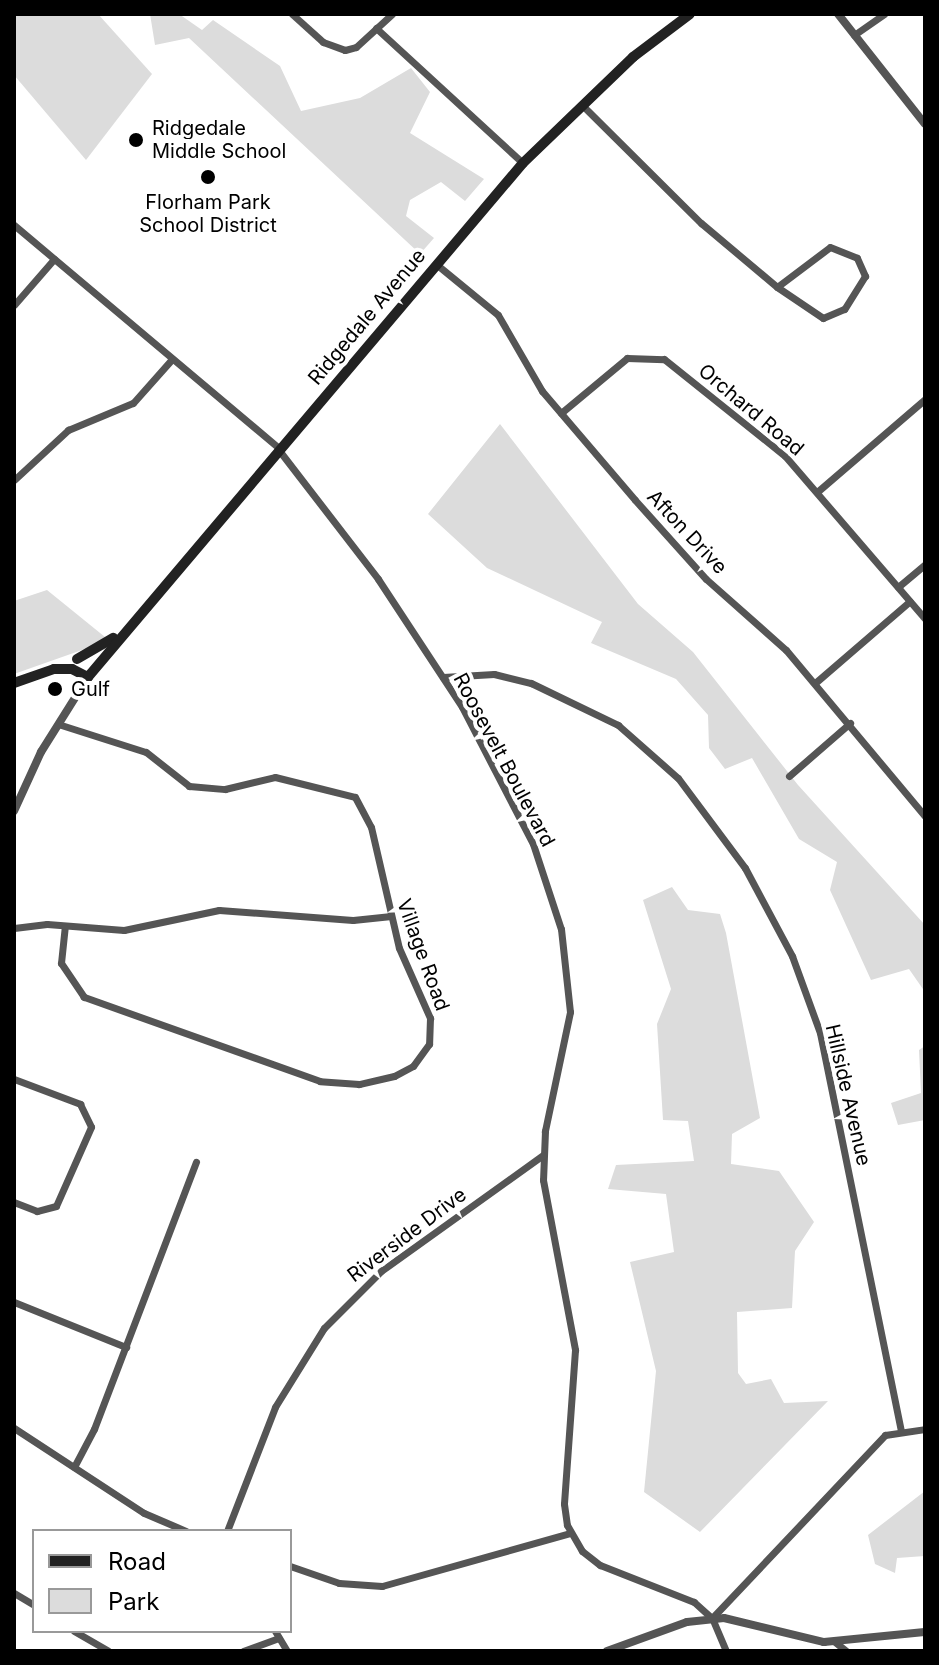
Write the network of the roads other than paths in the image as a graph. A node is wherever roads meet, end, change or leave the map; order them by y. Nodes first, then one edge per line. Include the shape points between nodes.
1 (292, 14) edge
2 (392, 14) edge
3 (690, 14) edge
4 (838, 14) edge
5 (884, 14) edge
6 (376, 28) junction
7 (854, 35) junction
8 (582, 105) junction
9 (925, 124) edge
10 (523, 163) junction
11 (14, 225) edge
12 (54, 259) junction
13 (436, 264) junction
14 (777, 287) junction
15 (14, 305) edge
16 (172, 359) junction
17 (925, 399) edge
18 (561, 413) junction
19 (279, 448) junction
20 (14, 480) edge
21 (817, 492) junction
22 (925, 564) edge
23 (898, 587) junction
24 (910, 601) junction
25 (925, 619) edge
26 (122, 635) junction
27 (77, 659) junction
28 (96, 668) junction
29 (54, 669) junction
30 (88, 677) junction
31 (443, 677) junction
32 (14, 683) edge
33 (815, 683) junction
34 (850, 723) junction
35 (58, 724) junction
36 (789, 776) dead end
37 (14, 811) edge
38 (925, 816) edge
39 (389, 916) junction
40 (65, 926) junction
41 (14, 928) edge
42 (14, 1079) edge
43 (543, 1155) junction
44 (196, 1162) dead end
45 (14, 1202) edge
46 (14, 1302) edge
47 (126, 1347) junction
48 (14, 1428) edge
49 (925, 1429) edge
50 (901, 1430) junction
51 (74, 1467) junction
52 (181, 1529) edge
53 (228, 1529) edge
54 (570, 1533) junction
55 (292, 1567) edge
56 (14, 1593) edge
57 (32, 1604) edge
58 (712, 1618) junction
59 (925, 1632) edge
60 (77, 1633) edge
61 (277, 1635) edge
62 (835, 1642) junction
63 (108, 1651) edge
64 (243, 1651) edge
65 (287, 1651) edge
66 (607, 1651) edge
67 (726, 1651) edge
68 (846, 1651) edge

1 - 6 street via 323,42 345,50
2 - 6 street
3 - 8 main road, Ridgedale Avenue
4 - 7 street
5 - 7 street
6 - 10 street
7 - 9 street
8 - 10 main road, Ridgedale Avenue
8 - 14 street via 701,223
10 - 13 main road, Ridgedale Avenue
11 - 12 street, Roosevelt Boulevard
12 - 15 street
12 - 16 street, Roosevelt Boulevard
13 - 18 street, Afton Drive via 498,315 536,383
13 - 19 main road, Ridgedale Avenue
14 - 14 street via 811,314 829,317 857,295 864,270 848,252 830,247
16 - 19 street, Roosevelt Boulevard
16 - 20 street via 133,403 68,430
17 - 21 street
18 - 21 street, Orchard Road via 619,363 654,356 672,364 777,449
18 - 33 street, Afton Drive via 684,557
19 - 26 main road, Ridgedale Avenue
19 - 31 street, Roosevelt Boulevard via 342,529
21 - 23 street, Orchard Road
22 - 23 street
23 - 24 street, Orchard Road
24 - 25 street, Orchard Road
24 - 33 street
26 - 27 main road
26 - 28 main road, Ridgedale Avenue
27 - 28 main road
27 - 29 main road
28 - 30 main road, Ridgedale Avenue
29 - 30 main road via 72,669
29 - 32 main road
30 - 35 street
31 - 43 street, Roosevelt Boulevard via 524,826 561,929 570,1012
31 - 50 street, Hillside Avenue via 512,677 597,711 678,778 745,868 792,956 827,1057
33 - 34 street, Afton Drive
34 - 36 street
34 - 38 street, Afton Drive
35 - 37 street
35 - 39 street, Village Road via 146,752 189,786 225,789 275,777 348,792 366,811
39 - 40 street via 353,920 219,910 124,930
39 - 40 street, Village Road via 430,1018 429,1044 404,1072 345,1085 320,1081 84,997 61,963
40 - 41 street
42 - 45 street via 80,1104 91,1127 56,1206 37,1211
43 - 53 street, Riverside Drive via 381,1271 324,1328 275,1407
43 - 54 street, Roosevelt Boulevard via 548,1231 575,1350 564,1504
44 - 47 street
46 - 47 street
47 - 51 street
48 - 51 street
49 - 50 street
50 - 58 street via 885,1435
51 - 52 street via 144,1513
54 - 55 street via 382,1586 339,1583
54 - 58 street via 600,1565 694,1602
56 - 57 street
58 - 62 street
58 - 66 street via 665,1628
58 - 67 street
59 - 62 street
60 - 63 street
61 - 64 street
61 - 65 street
62 - 68 street

